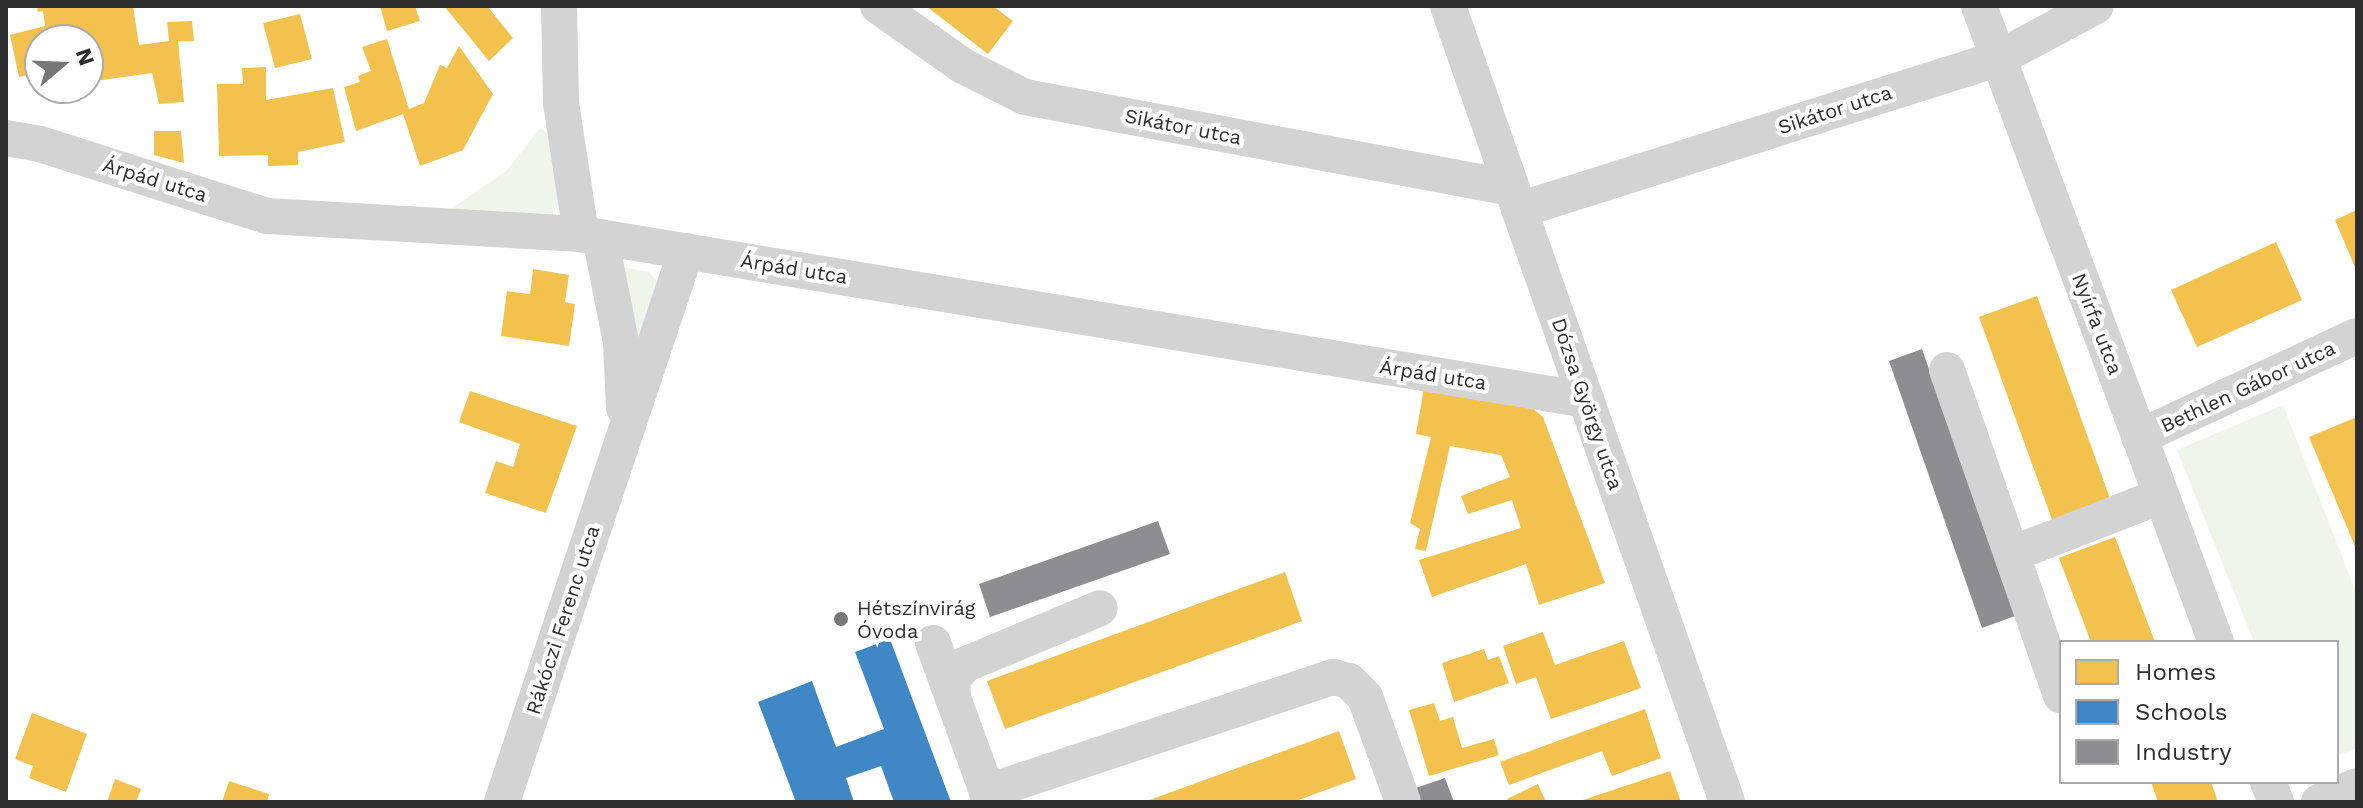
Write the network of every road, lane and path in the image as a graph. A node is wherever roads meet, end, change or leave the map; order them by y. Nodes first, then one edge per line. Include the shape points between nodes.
1 (559, 6) edge
2 (878, 6) edge
3 (1448, 6) edge
4 (1979, 6) edge
5 (2096, 6) edge
6 (1997, 59) junction
7 (6, 138) edge
8 (1515, 199) junction
9 (590, 236) junction
10 (686, 251) junction
11 (2355, 344) edge
12 (1947, 370) dead end
13 (1586, 400) junction
14 (2139, 437) junction
15 (623, 438) junction
16 (2161, 496) junction
17 (2012, 554) junction
18 (1100, 608) dead end
19 (2215, 640) edge
20 (933, 643) dead end
21 (2059, 690) edge
22 (953, 698) junction
23 (2357, 786) edge
24 (989, 797) edge
25 (502, 802) edge
26 (1403, 802) edge
27 (1727, 802) edge
28 (2319, 802) edge

1 - 9 street via 561,103
2 - 8 street, Sikátor utca via 963,66 1025,97
3 - 8 street, Dózsa György utca
4 - 6 street, Nyírfa utca
5 - 6 street, Sikátor utca
6 - 8 street, Sikátor utca
6 - 14 street, Nyírfa utca
7 - 9 street, Árpád utca via 267,216
8 - 13 street, Dózsa György utca
9 - 10 street, Árpád utca
9 - 15 street, Rákóczi Ferenc utca via 621,342
10 - 13 street, Árpád utca
10 - 15 street, Rákóczi Ferenc utca
11 - 14 street, Bethlen Gábor utca
12 - 17 street
13 - 27 street, Dózsa György utca
14 - 16 street, Nyírfa utca
15 - 25 street, Rákóczi Ferenc utca
16 - 17 street
16 - 19 street, Nyírfa utca
17 - 21 street
18 - 22 street via 964,665 952,680
20 - 22 street
22 - 24 street
23 - 28 street
24 - 26 street via 1333,677 1349,681 1365,697

